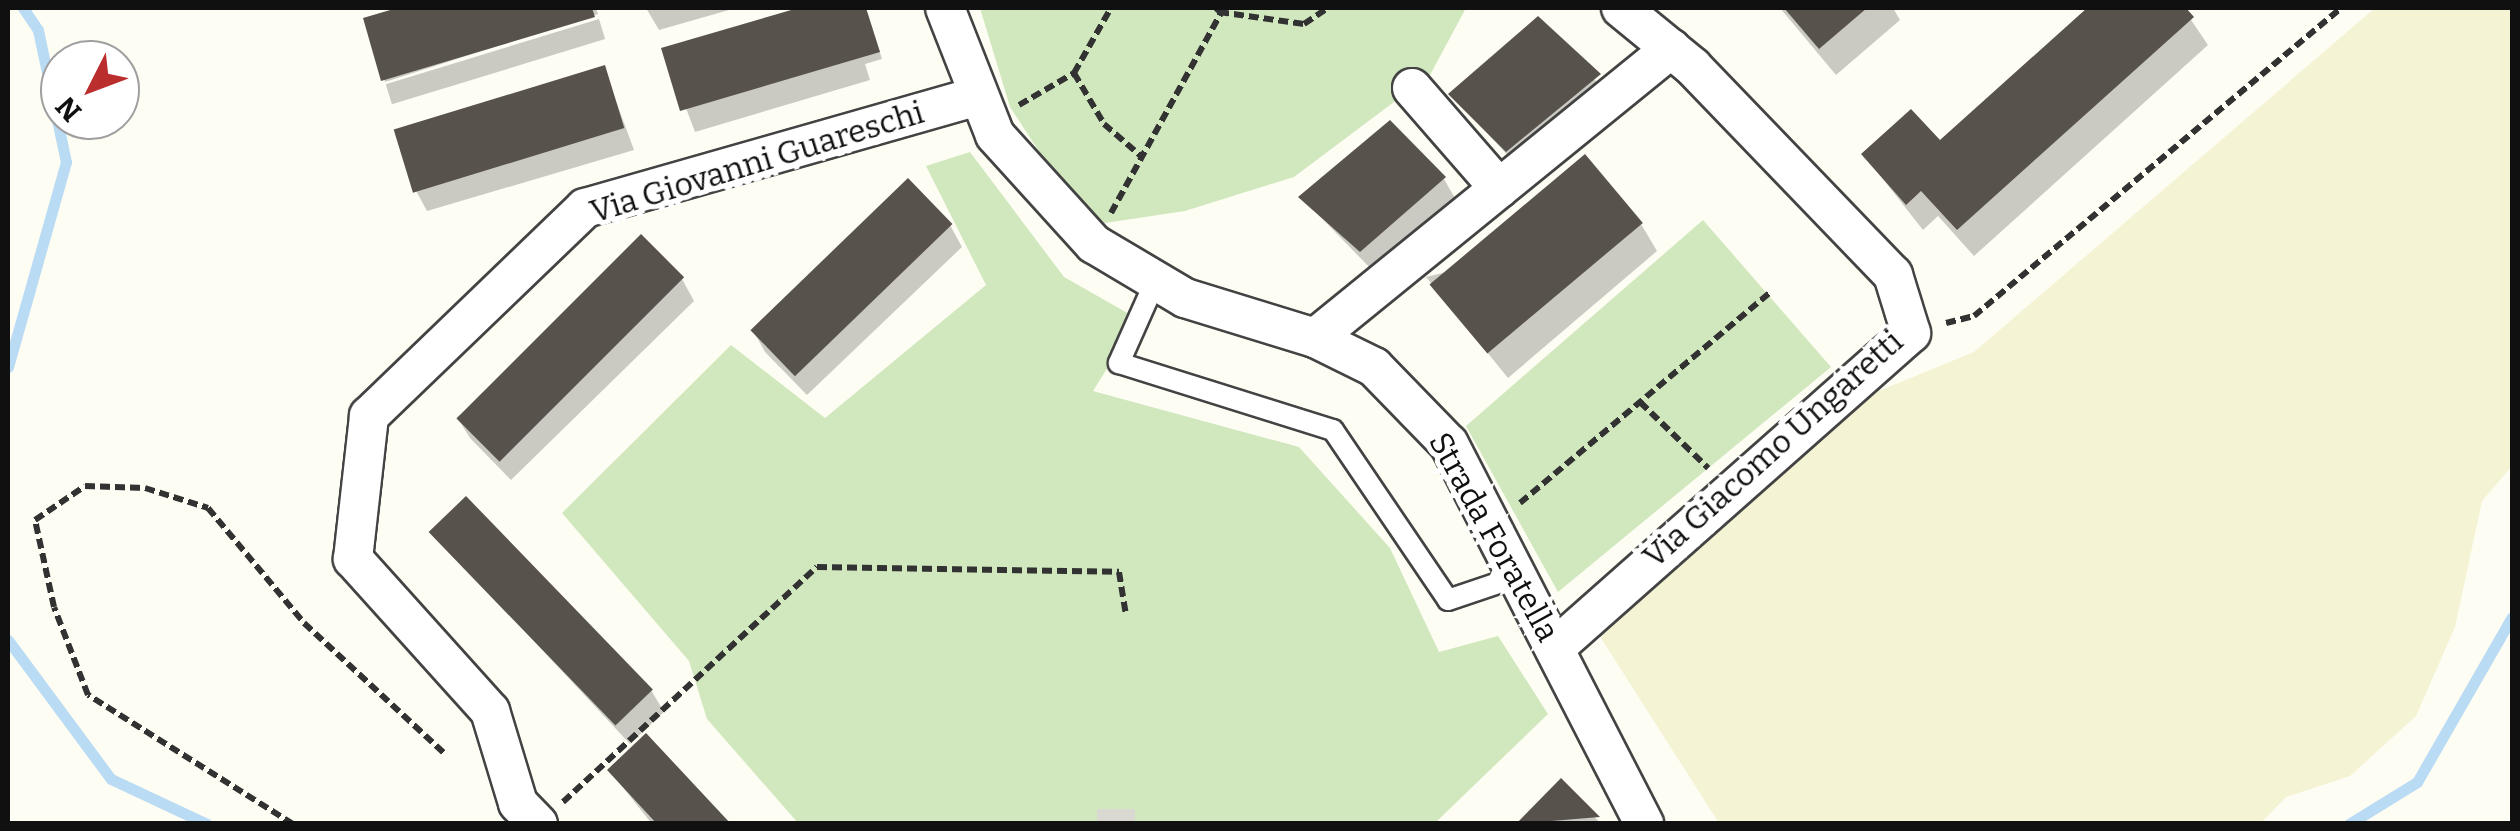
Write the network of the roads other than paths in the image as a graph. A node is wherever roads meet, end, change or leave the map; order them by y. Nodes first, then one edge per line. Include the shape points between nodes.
1 (945, 8) edge
2 (1621, 8) edge
3 (1671, 49) junction
4 (1412, 88) dead end
5 (983, 110) junction
6 (1499, 188) junction
7 (1154, 282) junction
8 (1315, 338) junction
9 (1519, 576) junction
10 (1568, 634) junction
11 (546, 817) edge
12 (1644, 824) edge

1 - 5 street, Strada Foratella
2 - 3 street, Via Giacomo Ungaretti
3 - 6 street
3 - 10 street, Via Giacomo Ungaretti via 1893,276 1911,333
4 - 6 street
5 - 7 street, Strada Foratella via 1056,212
5 - 11 street, Via Giovanni Guareschi via 584,208 369,416 354,559 490,711 518,803
6 - 8 street
7 - 8 street, Strada Foratella
7 - 9 lane via 1119,363 1333,430 1448,600
8 - 9 street, Strada Foratella via 1374,367 1450,444
9 - 10 street, Strada Foratella
10 - 12 street, Strada Foratella

